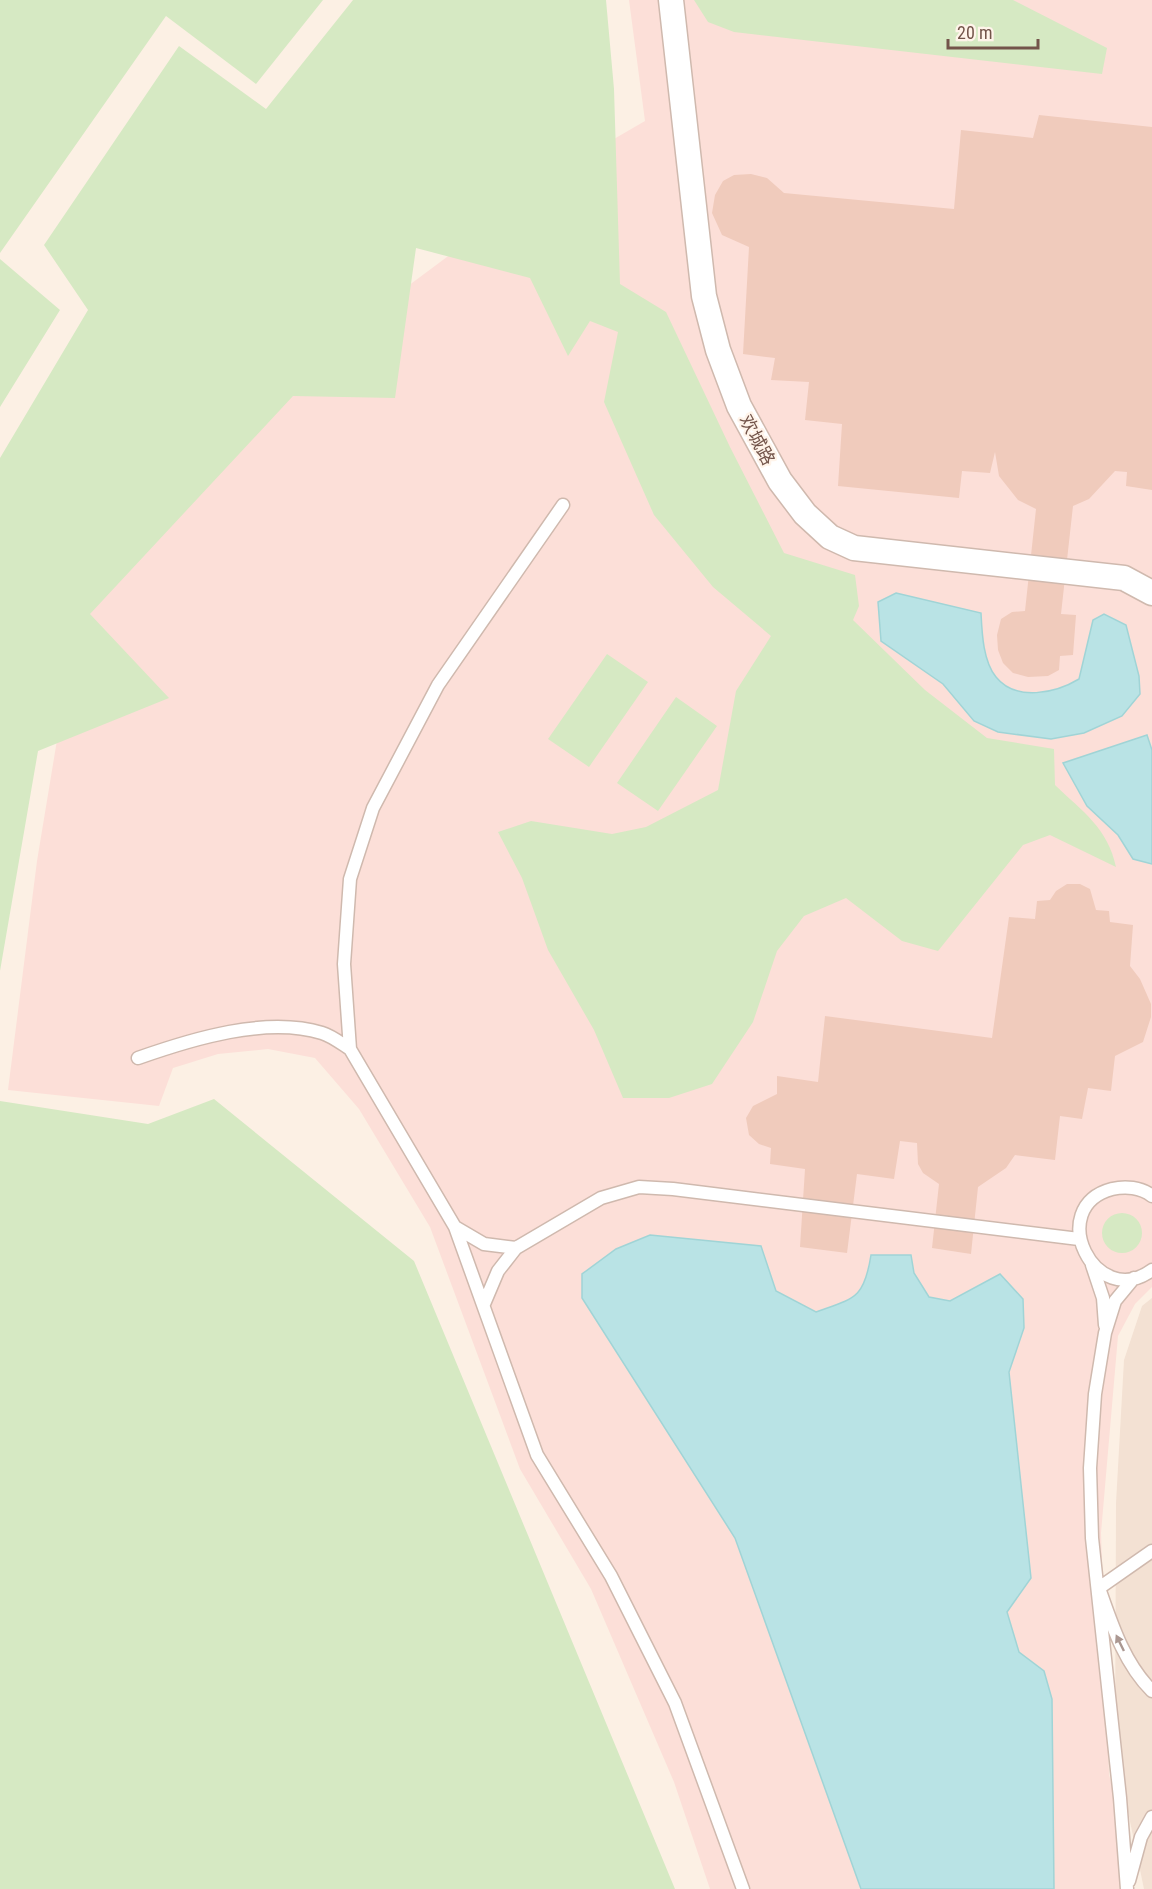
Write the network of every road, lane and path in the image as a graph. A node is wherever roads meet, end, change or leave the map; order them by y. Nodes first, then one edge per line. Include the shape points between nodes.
1 (671, 0) edge
2 (563, 505) dead end
3 (1152, 593) edge
4 (350, 1049) junction
5 (138, 1058) dead end
6 (1151, 1192) edge
7 (455, 1227) junction
8 (1079, 1239) junction
9 (516, 1248) junction
10 (1092, 1265) junction
11 (1152, 1270) edge
12 (1134, 1278) junction
13 (483, 1304) junction
14 (1106, 1333) junction
15 (1152, 1551) edge
16 (1099, 1588) junction
17 (1152, 1691) edge
18 (1152, 1817) edge
19 (743, 1889) edge
20 (1127, 1889) edge

1 - 3 street, 欢城路 via 704,296 718,350 739,406 780,481 805,514 830,537 854,548 1124,578
2 - 4 lane via 438,685 373,808 350,879 344,964
4 - 5 lane via 324,1033 252,1029 189,1040
4 - 7 lane
6 - 8 lane via 1120,1187 1106,1191 1084,1210
7 - 9 lane via 484,1244
7 - 13 lane
8 - 9 lane via 639,1187 601,1198
8 - 10 lane
9 - 13 lane via 498,1271
10 - 12 lane via 1118,1279
10 - 14 lane via 1103,1298
11 - 12 lane
12 - 14 lane via 1115,1301
13 - 19 lane via 537,1455 611,1576 675,1703
14 - 16 lane via 1095,1394 1090,1468 1092,1538
15 - 16 lane
17 -> 16 lane via 1137,1676 1121,1645
16 - 20 lane
18 - 20 lane via 1141,1838

